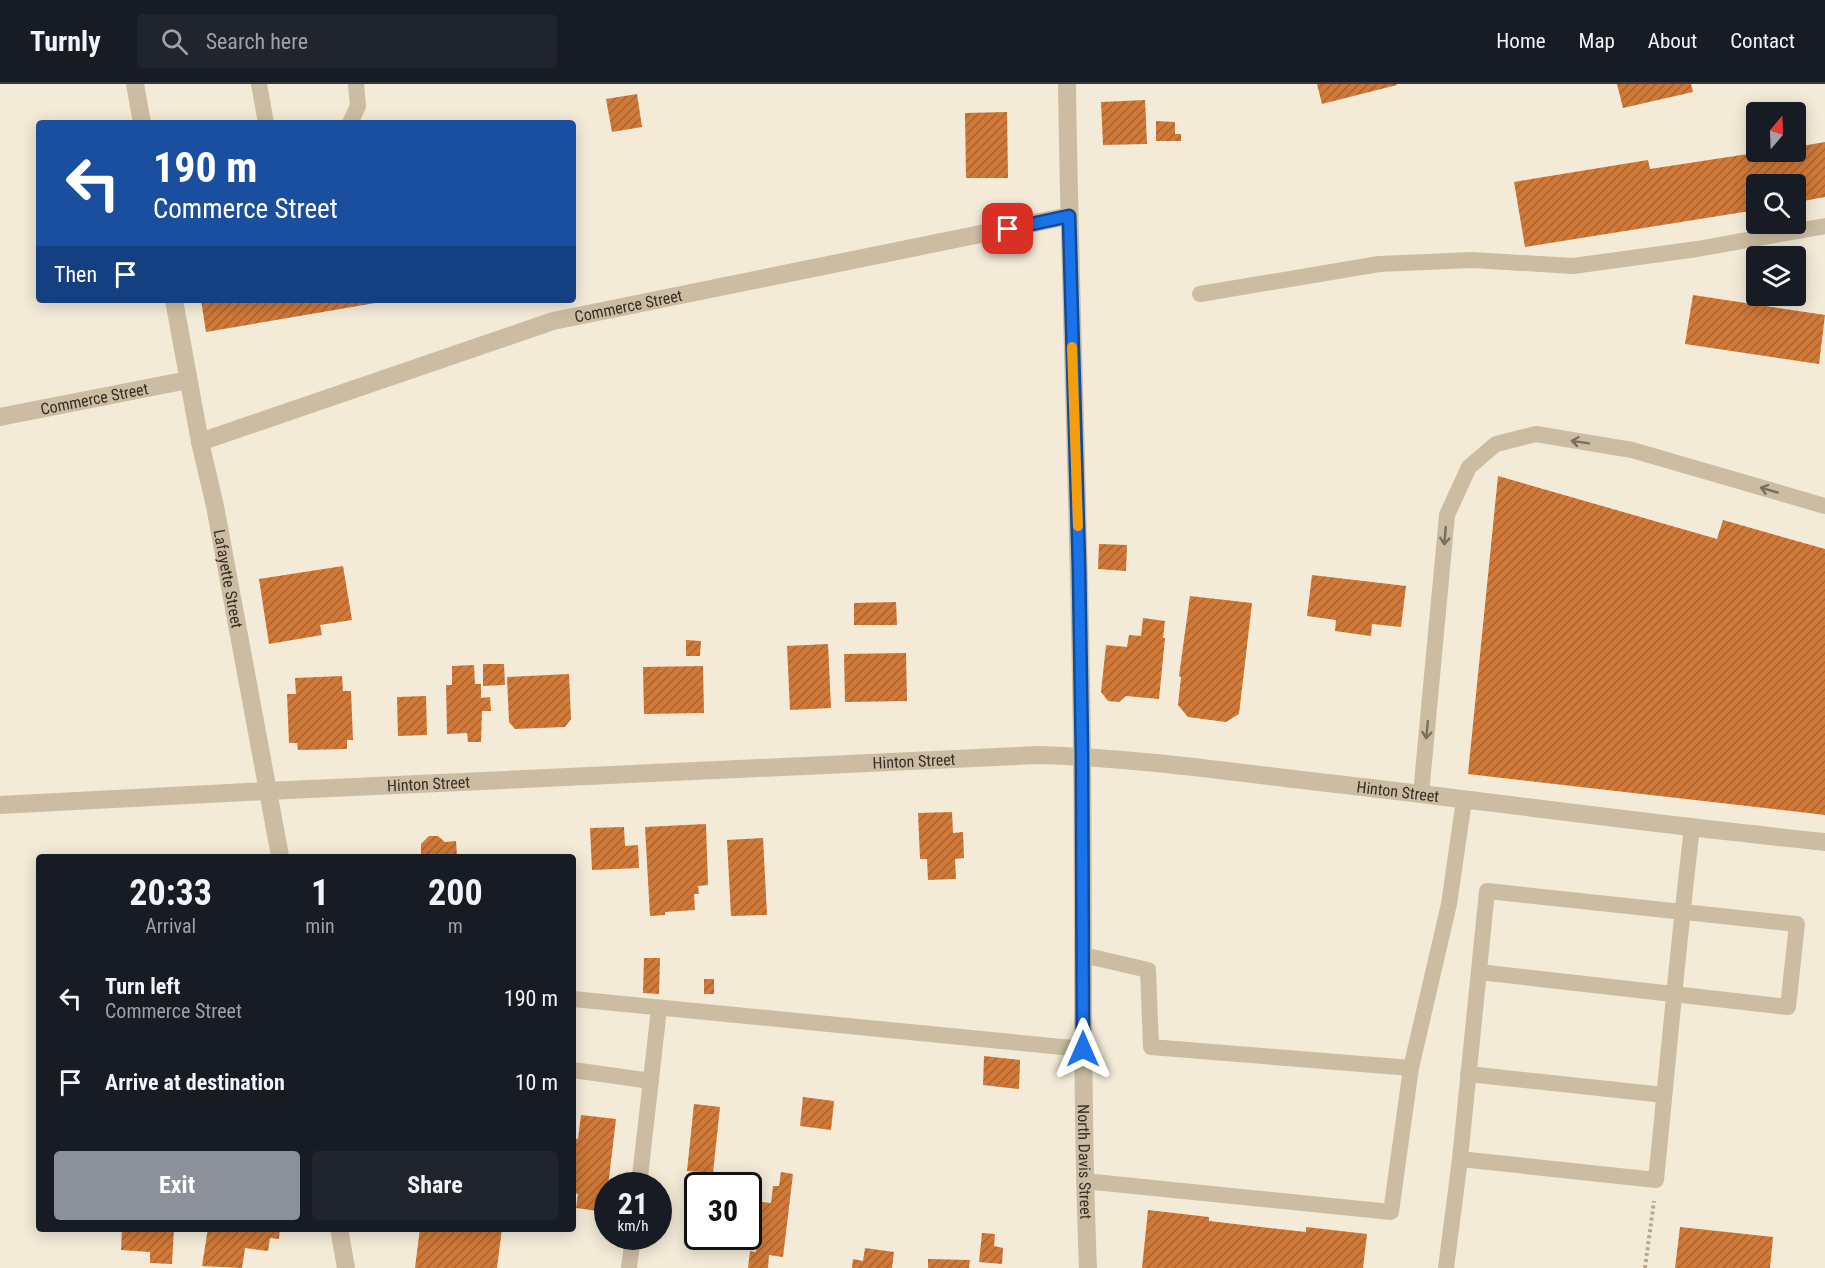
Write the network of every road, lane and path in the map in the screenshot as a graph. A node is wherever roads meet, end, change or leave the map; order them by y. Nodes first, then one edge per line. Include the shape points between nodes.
1 (135, 84) edge
2 (259, 84) edge
3 (357, 84) edge
4 (1067, 84) edge
5 (141, 120) edge
6 (266, 120) edge
7 (351, 120) edge
8 (1069, 216) junction
9 (1825, 226) edge
10 (1200, 294) dead end
11 (175, 303) edge
12 (188, 380) junction
13 (0, 417) edge
14 (200, 442) junction
15 (1825, 506) edge
16 (1082, 757) junction
17 (267, 791) junction
18 (1420, 794) junction
19 (1464, 800) junction
20 (0, 805) edge
21 (1692, 828) junction
22 (1825, 842) edge
23 (280, 854) edge
24 (1682, 911) junction
25 (1083, 955) junction
26 (1479, 972) junction
27 (1675, 994) junction
28 (576, 999) edge
29 (659, 1009) junction
30 (1083, 1049) junction
31 (1411, 1068) junction
32 (576, 1070) edge
33 (1468, 1074) junction
34 (651, 1081) junction
35 (1665, 1095) junction
36 (1460, 1159) junction
37 (640, 1172) edge
38 (1656, 1180) junction
39 (1084, 1181) junction
40 (340, 1232) edge
41 (631, 1250) edge
42 (346, 1268) edge
43 (629, 1268) edge
44 (1088, 1268) edge
45 (1446, 1268) edge
46 (1646, 1268) edge

1 - 5 street
2 - 6 lane
3 - 7 lane via 358,106
4 - 8 street, North Davis Street
8 - 14 street, Commerce Street via 553,321
8 - 16 street, North Davis Street
9 - 10 lane via 1573,266 1472,260 1405,262
11 - 12 street, Lafayette Street
12 - 13 street, Commerce Street
12 - 14 street, Lafayette Street
14 - 17 street, Lafayette Street
15 -> 18 lane via 1632,450 1536,434 1496,444 1468,467 1447,515
16 - 17 street, Hinton Street via 1039,755
16 - 18 street, Hinton Street
16 - 25 street, North Davis Street
17 - 20 street, Hinton Street
17 - 23 street, Lafayette Street
18 - 19 street, Hinton Street
19 - 21 street, Hinton Street
19 - 31 lane via 1449,904
21 - 22 street, Hinton Street
21 - 24 lane
24 - 26 lane via 1487,891
24 - 27 lane
24 - 27 lane via 1797,924 1788,1007
25 - 30 street, North Davis Street
25 - 31 lane via 1148,970 1151,1047
26 - 27 lane
26 - 33 lane
27 - 35 lane
28 - 29 lane
29 - 30 lane
29 - 34 lane
30 - 39 street, North Davis Street
31 - 39 lane via 1391,1212
32 - 34 lane
33 - 35 lane
33 - 36 lane
34 - 37 lane
35 - 38 lane
36 - 38 lane
36 - 45 lane
38 - 46 path
39 - 44 street, North Davis Street
40 - 42 street
41 - 43 lane

